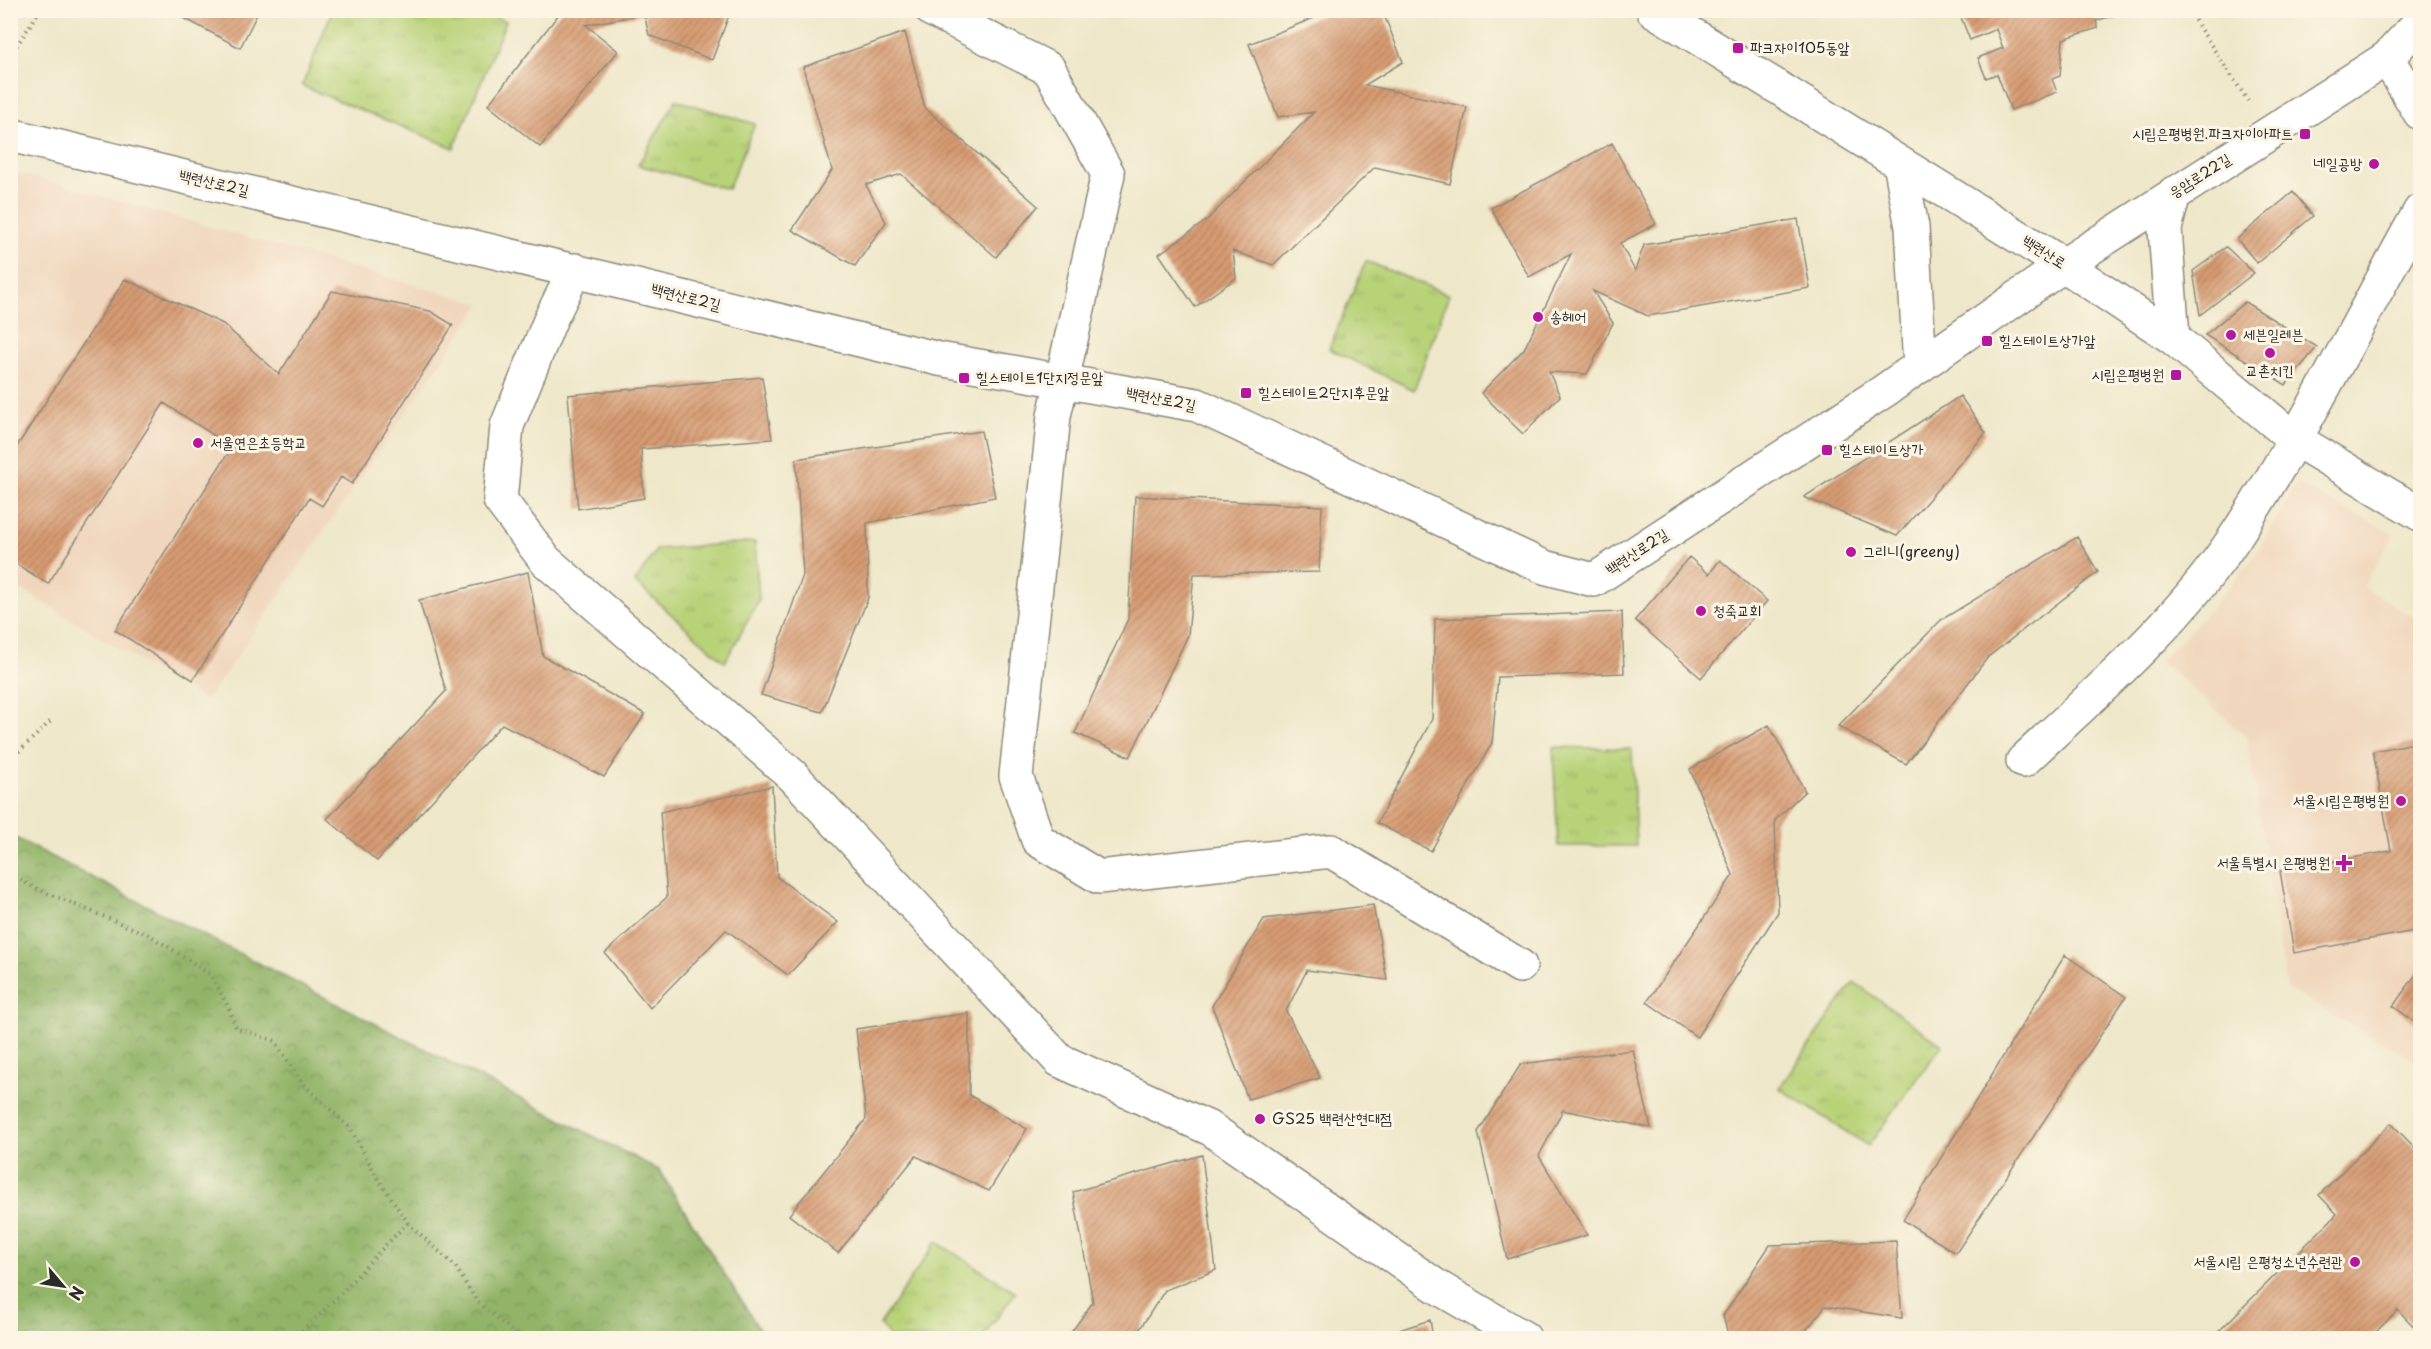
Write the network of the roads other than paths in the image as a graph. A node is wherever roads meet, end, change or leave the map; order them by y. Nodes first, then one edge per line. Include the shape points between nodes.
1 (932, 10) edge
2 (1653, 10) edge
3 (2421, 22) edge
4 (2387, 58) junction
5 (2421, 113) edge
6 (10, 135) edge
7 (1900, 164) junction
8 (2174, 193) junction
9 (2421, 212) edge
10 (2064, 265) junction
11 (575, 270) junction
12 (2173, 338) junction
13 (1920, 366) junction
14 (1061, 381) junction
15 (2293, 438) junction
16 (2421, 514) edge
17 (2023, 761) dead end
18 (1520, 966) dead end
19 (1524, 1338) edge

1 - 14 street via 1049,69 1108,174
2 - 7 street, 백련산로
3 - 4 street, 응암로22길
4 - 5 street
4 - 8 street, 응암로22길
6 - 11 street, 백련산로2길
7 - 10 street, 백련산로
7 - 13 street via 1912,227
8 - 10 street, 응암로22길
8 - 12 street via 2165,229
9 - 15 street
10 - 12 street, 백련산로
10 - 13 street, 백련산로2길
11 - 14 street, 백련산로2길 via 939,359
11 - 19 street via 507,426 500,500 546,561 792,775 1059,1060 1211,1129 1436,1286
12 - 15 street, 백련산로
13 - 14 street, 백련산로2길 via 1594,580 1544,567 1197,405
14 - 18 street via 1016,776 1038,840 1099,877 1331,851
15 - 16 street, 백련산로
15 - 17 street via 2232,540 2187,598 2121,668

